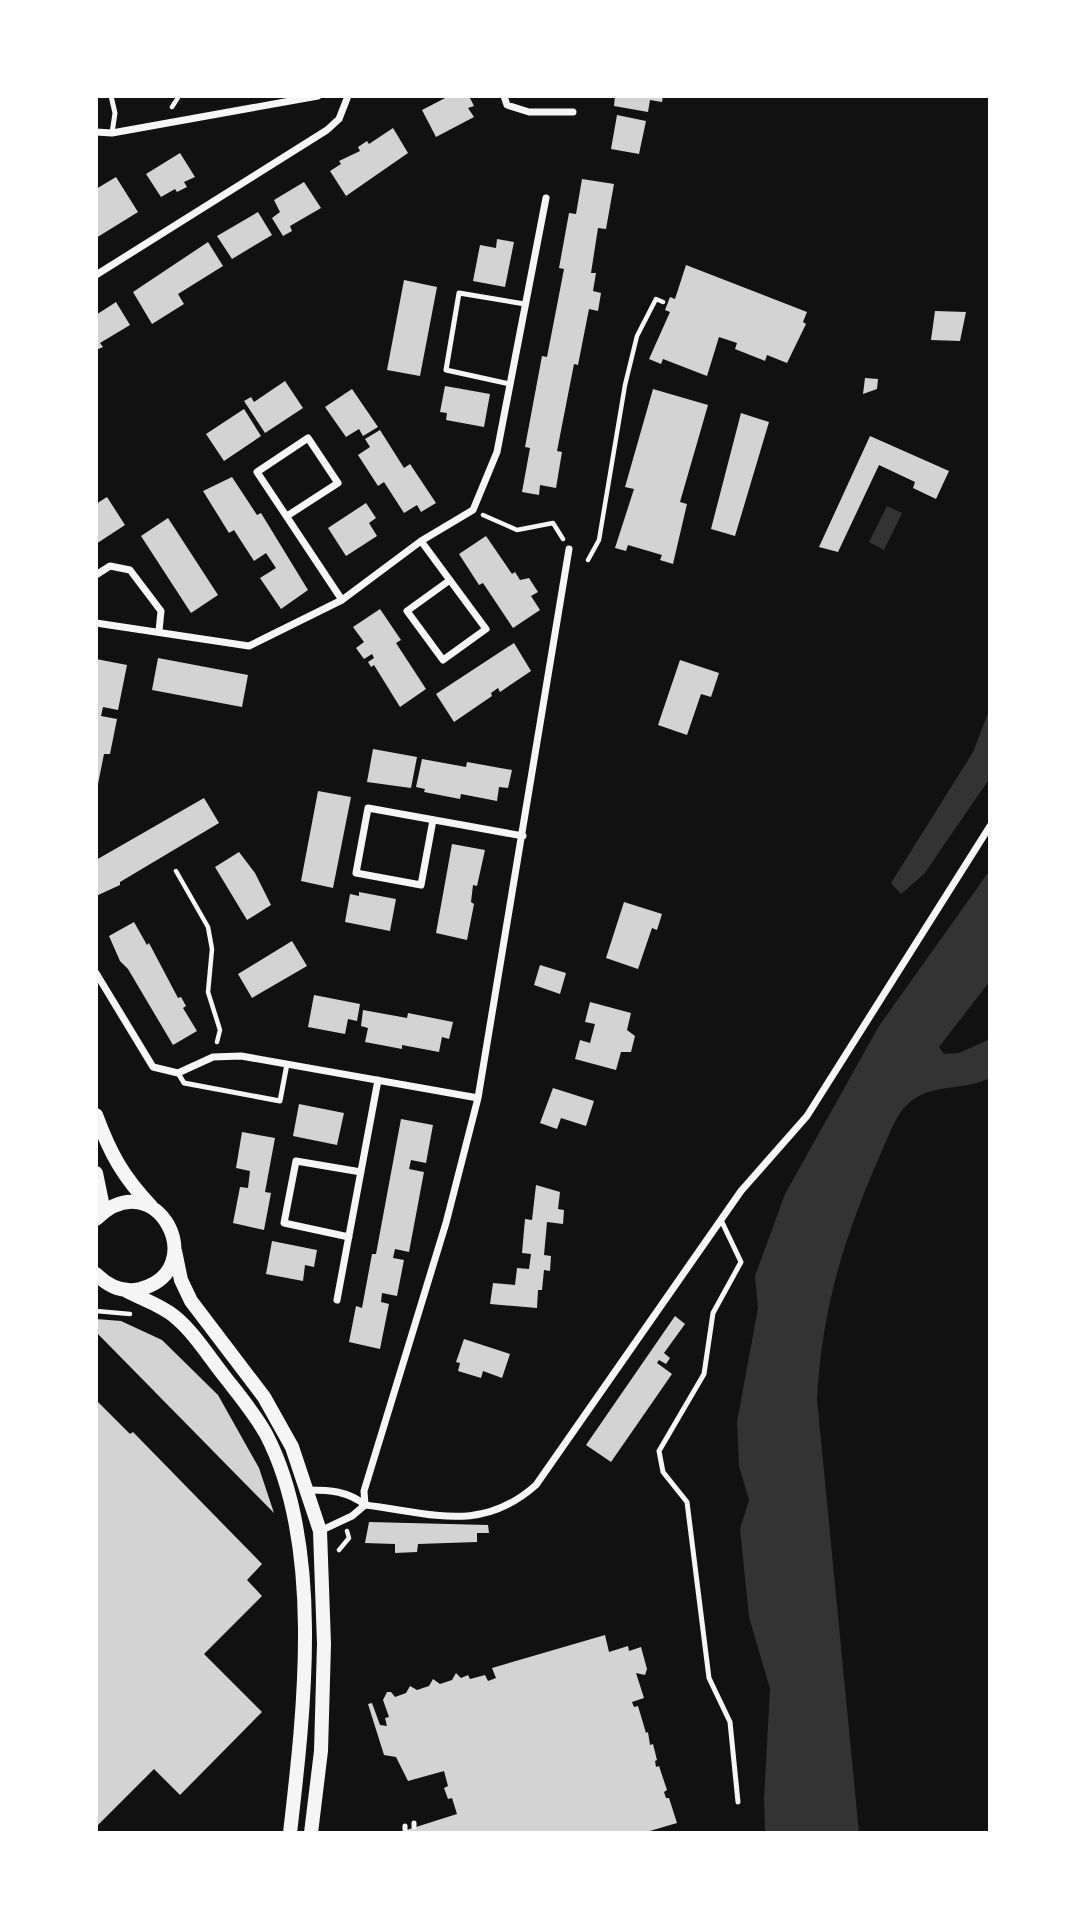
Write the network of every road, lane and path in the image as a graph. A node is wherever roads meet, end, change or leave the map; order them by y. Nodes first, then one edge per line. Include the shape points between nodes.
1 (111, 96) edge
2 (318, 96) edge
3 (348, 96) edge
4 (504, 96) edge
5 (292, 99) edge
6 (573, 112) dead end
7 (96, 132) edge
8 (112, 133) junction
9 (545, 198) dead end
10 (96, 275) edge
11 (663, 302) dead end
12 (526, 304) junction
13 (510, 384) junction
14 (473, 510) junction
15 (287, 516) junction
16 (421, 541) junction
17 (569, 549) joint
18 (588, 560) dead end
19 (96, 575) edge
20 (450, 580) junction
21 (342, 600) junction
22 (97, 621) edge
23 (159, 631) junction
24 (433, 820) junction
25 (990, 825) edge
26 (523, 836) junction
27 (176, 872) dead end
28 (96, 973) edge
29 (213, 1057) junction
30 (287, 1064) junction
31 (178, 1073) junction
32 (377, 1080) junction
33 (478, 1098) junction
34 (96, 1115) edge
35 (361, 1172) junction
36 (96, 1173) edge
37 (152, 1207) junction
38 (100, 1215) edge
39 (721, 1220) junction
40 (349, 1237) junction
41 (175, 1251) junction
42 (99, 1279) edge
43 (127, 1291) junction
44 (337, 1300) dead end
45 (96, 1311) edge
46 (135, 1314) dead end
47 (308, 1490) junction
48 (365, 1505) junction
49 (320, 1531) junction
50 (738, 1802) dead end
51 (290, 1833) edge
52 (310, 1833) edge

1 - 8 lane via 115,113
2 - 5 street
3 - 10 street via 339,119 327,130
4 - 6 street via 507,105 529,112
5 - 8 street
7 - 8 street
9 - 12 street
11 - 18 path via 656,299 637,336 599,540
12 - 13 street
12 - 13 lane via 459,293 446,370
13 - 14 street via 497,452
14 - 16 street
14 - 17 path via 517,530 553,523
15 - 15 street via 257,472 308,438 338,483
15 - 21 street
16 - 20 street
16 - 21 street
17 - 26 street
19 - 23 street via 110,566 130,570 161,611
20 - 20 street via 486,628 443,660 407,611
21 - 23 street via 249,646
22 - 23 street
24 - 24 street via 368,808 356,873 421,885
24 - 26 street
25 - 39 street via 807,1116
26 - 33 street
27 - 29 path via 208,927 212,949 208,992 220,1030
28 - 31 street via 153,1067
29 - 30 street via 241,1056
29 - 31 street
30 - 31 lane via 280,1101 184,1083
30 - 32 street
32 - 33 street
32 - 35 street
33 - 48 street via 446,1223 364,1491
34 - 37 main road via 126,1180
35 - 40 street
35 - 40 street via 296,1161 284,1223
36 - 38 main road
37 - 38 main road via 122,1203
37 - 41 main road via 169,1224
39 - 48 street via 560,1456 518,1502 469,1518
39 - 50 lane via 741,1262 713,1313 704,1374 660,1451 663,1472 687,1502 709,1678 730,1722
40 - 44 street
41 - 43 main road via 163,1277 153,1285
41 - 47 main road via 191,1301 264,1397 292,1447
42 - 43 main road
43 - 51 main road via 173,1316 195,1340 265,1433 283,1476 296,1522 305,1598
45 - 46 path
47 - 48 street via 343,1493
47 - 49 main road
48 - 49 street
49 - 52 main road via 321,1751

